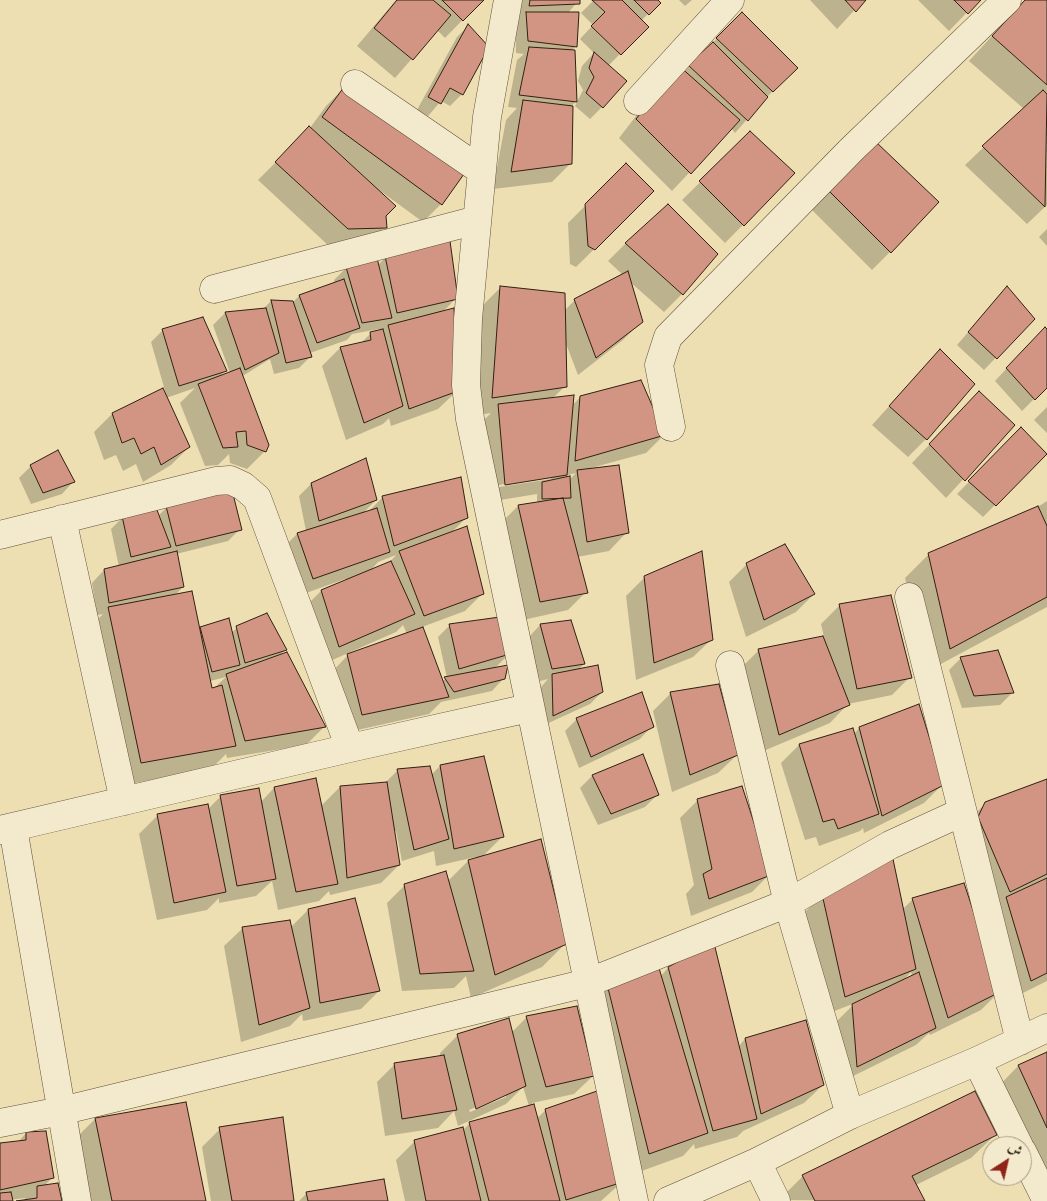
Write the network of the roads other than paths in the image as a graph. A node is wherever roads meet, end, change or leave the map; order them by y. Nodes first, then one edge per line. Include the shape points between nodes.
1 (508, 0) edge
2 (730, 0) edge
3 (1008, 0) edge
4 (355, 84) dead end
5 (638, 101) dead end
6 (482, 171) junction
7 (477, 220) junction
8 (214, 289) dead end
9 (671, 426) dead end
10 (62, 519) junction
11 (0, 535) edge
12 (909, 597) dead end
13 (730, 665) dead end
14 (529, 708) junction
15 (350, 748) junction
16 (124, 801) junction
17 (962, 812) junction
18 (6, 829) edge
19 (788, 903) junction
20 (586, 983) junction
21 (1047, 1028) edge
22 (1020, 1041) junction
23 (977, 1061) junction
24 (62, 1111) junction
25 (850, 1115) junction
26 (0, 1123) edge
27 (1014, 1136) edge
28 (757, 1162) junction
29 (1032, 1171) edge
30 (77, 1201) edge
31 (634, 1201) edge
32 (668, 1201) edge
33 (776, 1201) edge
34 (1047, 1201) edge

1 - 6 street via 487,117
2 - 5 street
3 - 9 street via 851,150 668,337 660,365
4 - 6 street
6 - 7 street
7 - 8 street
7 - 14 street via 466,385 470,419
10 - 11 street
10 - 15 street via 216,481 230,480 243,486 257,498
10 - 16 street
12 - 17 street
13 - 19 street
14 - 15 street
14 - 20 street
15 - 16 street
16 - 18 street
17 - 19 street via 890,844
17 - 22 street
18 - 24 street
19 - 20 street
19 - 25 street
20 - 24 street
20 - 31 street
21 - 22 street
22 - 23 street
23 - 25 street
23 - 27 street
24 - 26 street
24 - 30 street
25 - 28 street
28 - 32 street
28 - 33 street
29 - 34 street

